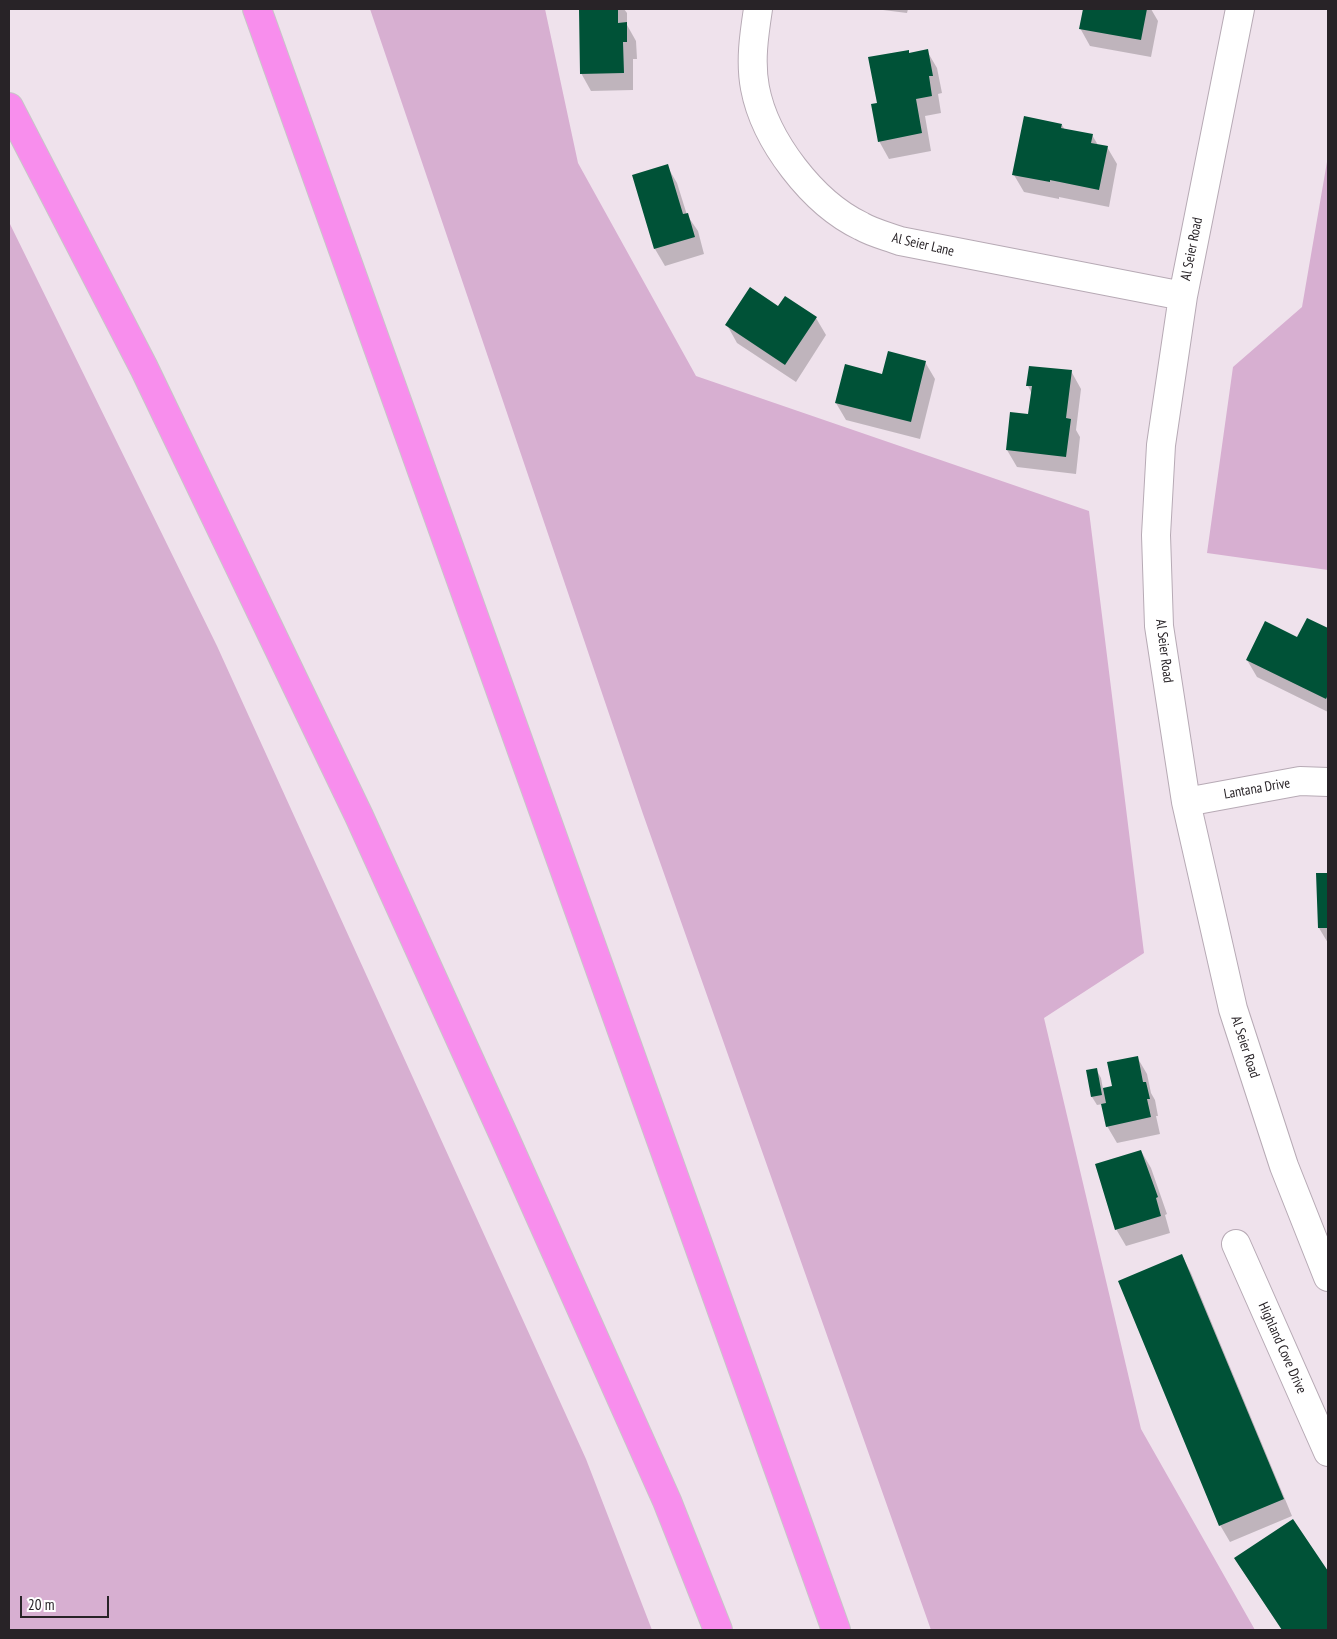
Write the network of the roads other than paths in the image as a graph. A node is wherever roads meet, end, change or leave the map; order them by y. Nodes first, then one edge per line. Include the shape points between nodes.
1 (257, 9) edge
2 (758, 9) edge
3 (1240, 9) edge
4 (9, 107) edge
5 (1183, 296) junction
6 (1328, 782) edge
7 (1186, 802) junction
8 (1236, 1244) dead end
9 (1328, 1277) edge
10 (1328, 1452) edge
11 (718, 1630) edge
12 (836, 1630) edge

1 - 12 highway
2 - 5 street, Al Seier Lane via 753,61 755,89 766,122 781,151 828,205 860,226 900,241
3 - 5 street, Al Seier Road
4 - 11 highway via 144,368 359,816 667,1501
5 - 7 street, Al Seier Road via 1160,445 1156,535 1159,626
6 - 7 street, Lantana Drive via 1300,781
7 - 9 street, Al Seier Road via 1233,1010 1284,1166
8 - 10 street, Highland Cove Drive

